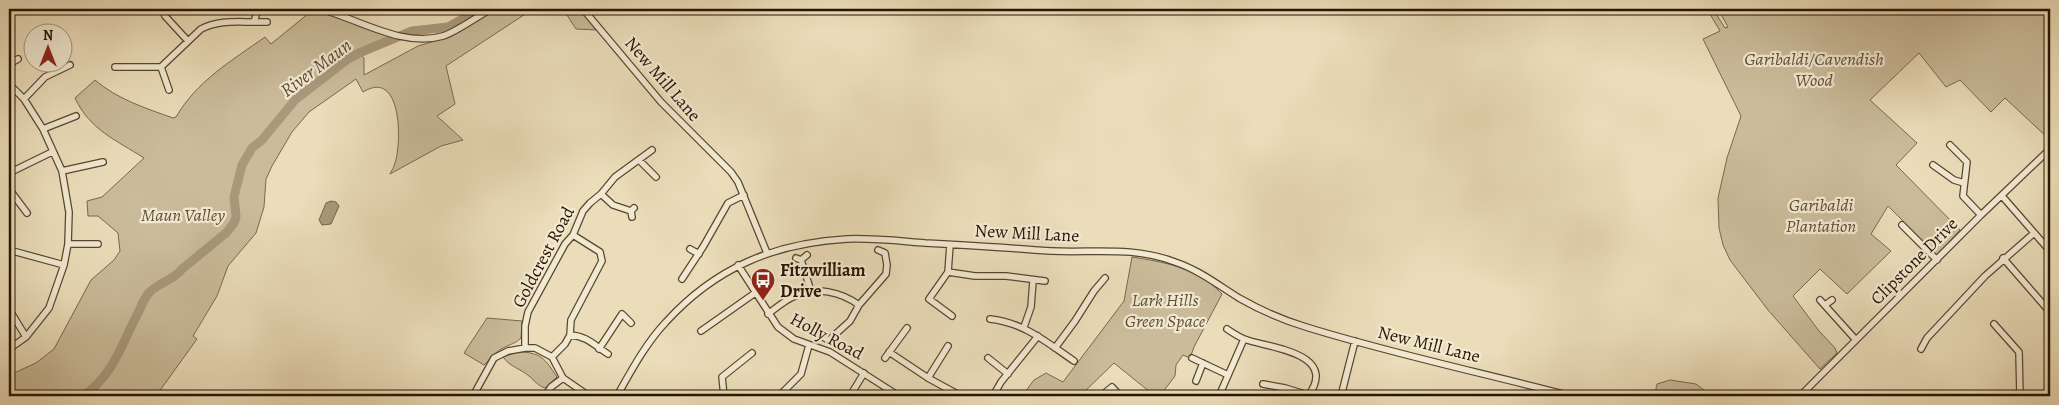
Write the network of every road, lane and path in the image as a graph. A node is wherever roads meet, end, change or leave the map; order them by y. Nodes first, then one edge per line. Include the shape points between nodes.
1 (258, 9) edge
2 (320, 9) edge
3 (490, 9) edge
4 (583, 9) edge
5 (165, 16) dead end
6 (254, 22) junction
7 (266, 22) dead end
8 (188, 41) junction
9 (18, 59) dead end
10 (9, 64) edge
11 (115, 67) dead end
12 (161, 67) junction
13 (55, 72) edge
14 (9, 84) edge
15 (169, 90) dead end
16 (24, 99) junction
17 (76, 116) dead end
18 (43, 129) junction
19 (1950, 145) dead end
20 (2050, 149) edge
21 (652, 150) dead end
22 (52, 152) junction
23 (640, 161) junction
24 (103, 162) dead end
25 (1933, 165) dead end
26 (62, 171) junction
27 (9, 173) edge
28 (656, 177) dead end
29 (1964, 183) junction
30 (9, 189) edge
31 (601, 194) junction
32 (744, 195) junction
33 (2002, 196) junction
34 (632, 212) dead end
35 (27, 213) dead end
36 (1980, 215) junction
37 (1904, 230) dead end
38 (2034, 233) junction
39 (573, 235) junction
40 (68, 244) junction
41 (98, 244) dead end
42 (950, 244) junction
43 (690, 249) dead end
44 (891, 249) dead end
45 (9, 250) edge
46 (878, 250) dead end
47 (2050, 251) edge
48 (767, 253) junction
49 (885, 253) junction
50 (699, 254) junction
51 (807, 255) dead end
52 (2003, 258) junction
53 (1937, 260) junction
54 (64, 265) junction
55 (738, 265) junction
56 (948, 272) junction
57 (1105, 278) dead end
58 (682, 279) dead end
59 (1033, 281) junction
60 (1044, 281) dead end
61 (811, 291) junction
62 (755, 293) junction
63 (1820, 300) dead end
64 (1832, 300) dead end
65 (859, 305) junction
66 (1825, 306) junction
67 (9, 309) edge
68 (2050, 312) edge
69 (768, 314) junction
70 (952, 316) dead end
71 (990, 319) dead end
72 (631, 323) dead end
73 (1994, 324) dead end
74 (1024, 327) junction
75 (907, 328) dead end
76 (1227, 329) dead end
77 (701, 331) dead end
78 (570, 335) junction
79 (821, 336) dead end
80 (1038, 336) junction
81 (26, 337) junction
82 (1244, 339) junction
83 (829, 340) junction
84 (1856, 340) junction
85 (1356, 341) junction
86 (836, 344) dead end
87 (809, 345) junction
88 (948, 346) dead end
89 (525, 348) junction
90 (1055, 348) junction
91 (9, 349) edge
92 (599, 349) junction
93 (1921, 349) dead end
94 (889, 352) junction
95 (752, 353) dead end
96 (608, 354) dead end
97 (552, 357) junction
98 (884, 358) dead end
99 (988, 358) dead end
100 (1192, 358) dead end
101 (1074, 361) dead end
102 (1203, 363) junction
103 (864, 373) junction
104 (1008, 374) junction
105 (1228, 375) junction
106 (563, 378) junction
107 (928, 378) junction
108 (1196, 381) dead end
109 (1262, 384) dead end
110 (473, 396) edge
111 (545, 396) edge
112 (589, 396) edge
113 (617, 396) edge
114 (724, 396) edge
115 (779, 396) edge
116 (850, 396) edge
117 (899, 396) edge
118 (961, 396) edge
119 (993, 396) edge
120 (1101, 396) edge
121 (1120, 396) edge
122 (1219, 396) edge
123 (1309, 396) edge
124 (1341, 396) edge
125 (1571, 396) edge
126 (1800, 396) edge
127 (2020, 396) edge

1 - 6 street
2 - 3 street via 414,38 444,36
4 - 32 street, New Mill Lane via 661,102 731,172
5 - 8 street
6 - 7 street
6 - 8 street via 217,22 201,29
8 - 12 street
9 - 10 street
11 - 12 street
12 - 15 street
13 - 16 street via 45,77
14 - 16 street
16 - 18 street
17 - 18 street
18 - 22 street
19 - 29 street via 1967,162
20 - 33 street, Clipstone Drive
21 - 23 street, Goldcrest Road
22 - 26 street
22 - 27 street
23 - 28 street
23 - 31 street, Goldcrest Road via 615,177
24 - 26 street
25 - 29 street
26 - 40 street via 68,212
29 - 36 street via 1963,196
30 - 35 street
31 - 34 street via 613,205
31 - 39 street, Goldcrest Road via 583,211
32 - 48 street, New Mill Lane
32 - 50 street via 728,203
33 - 36 street, Clipstone Drive
33 - 38 street
36 - 53 street, Clipstone Drive
37 - 53 street
38 - 47 street
38 - 52 street
39 - 78 street via 600,252 602,261 572,320
39 - 89 street, Goldcrest Road via 528,312
40 - 41 street
40 - 54 street
42 - 48 street, New Mill Lane via 846,239
42 - 56 street
42 - 85 street, New Mill Lane via 1056,252 1129,251 1155,256 1194,270 1285,320
43 - 50 street
44 - 49 street
45 - 54 street
46 - 49 street
48 - 55 street
49 - 65 street via 886,274
50 - 58 street
51 - 61 street via 799,259
52 - 68 street
52 - 93 street via 1927,338
53 - 84 street, Clipstone Drive
54 - 81 street via 49,308
55 - 62 street, Holly Road
55 - 113 street via 707,284 664,324
56 - 59 street
56 - 70 street via 929,299
57 - 90 street via 1097,282
59 - 60 street
59 - 74 street via 1031,307
61 - 65 street via 841,295
61 - 69 street via 794,296
62 - 69 street, Holly Road
62 - 77 street
63 - 66 street
64 - 66 street
65 - 83 street via 850,321
66 - 84 street
67 - 81 street
69 - 87 street, Holly Road via 778,328
71 - 74 street
72 - 92 street via 622,314
73 - 127 street via 2019,352
74 - 80 street
75 - 94 street
76 - 82 street
78 - 92 street via 581,336
78 - 97 street
79 - 83 street
80 - 90 street
80 - 104 street
81 - 91 street
82 - 105 street
82 - 123 street via 1302,355 1311,363 1315,374 1316,384
83 - 86 street
84 - 126 street, Clipstone Drive
85 - 124 street
85 - 125 street, New Mill Lane
87 - 103 street, Holly Road via 830,352
87 - 115 street via 801,374
88 - 107 street
89 - 97 street via 535,348
89 - 110 street via 508,350 494,358
90 - 101 street
92 - 96 street
94 - 98 street
94 - 107 street
95 - 114 street via 722,377
97 - 106 street
99 - 104 street
100 - 102 street
102 - 105 street
102 - 108 street
103 - 116 street
103 - 117 street, Holly Road
104 - 119 street
105 - 122 street
106 - 111 street
106 - 112 street
107 - 118 street
109 - 123 street
120 - 121 street via 1112,387

